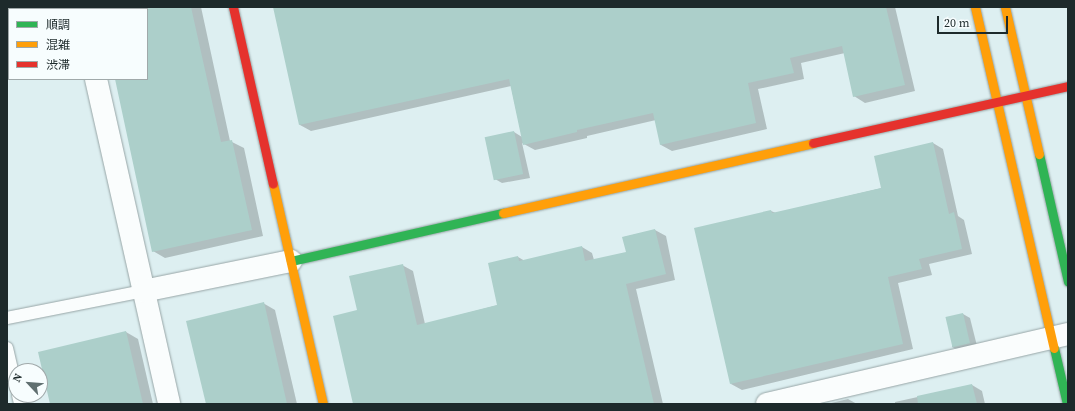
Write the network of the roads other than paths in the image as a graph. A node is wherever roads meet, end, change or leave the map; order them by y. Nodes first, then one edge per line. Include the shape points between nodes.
1 (233, 7) edge
2 (975, 7) edge
3 (1005, 7) edge
4 (96, 80) edge
5 (1068, 86) edge
6 (1025, 96) junction
7 (997, 102) junction
8 (291, 261) junction
9 (1068, 282) edge
10 (143, 291) junction
11 (7, 318) edge
12 (1060, 335) edge
13 (7, 348) edge
14 (1062, 358) edge
15 (10, 363) edge
16 (169, 404) edge
17 (324, 404) edge
18 (767, 404) edge
19 (1067, 404) edge

1 - 8 street
2 - 7 street
3 - 6 street
4 - 10 street
5 - 6 street
6 - 7 street
6 - 9 street
7 - 8 street
7 - 12 street
8 - 10 street
8 - 17 street
10 - 11 lane
10 - 16 street
12 - 14 street
12 - 18 street
13 - 15 lane
14 - 19 street

